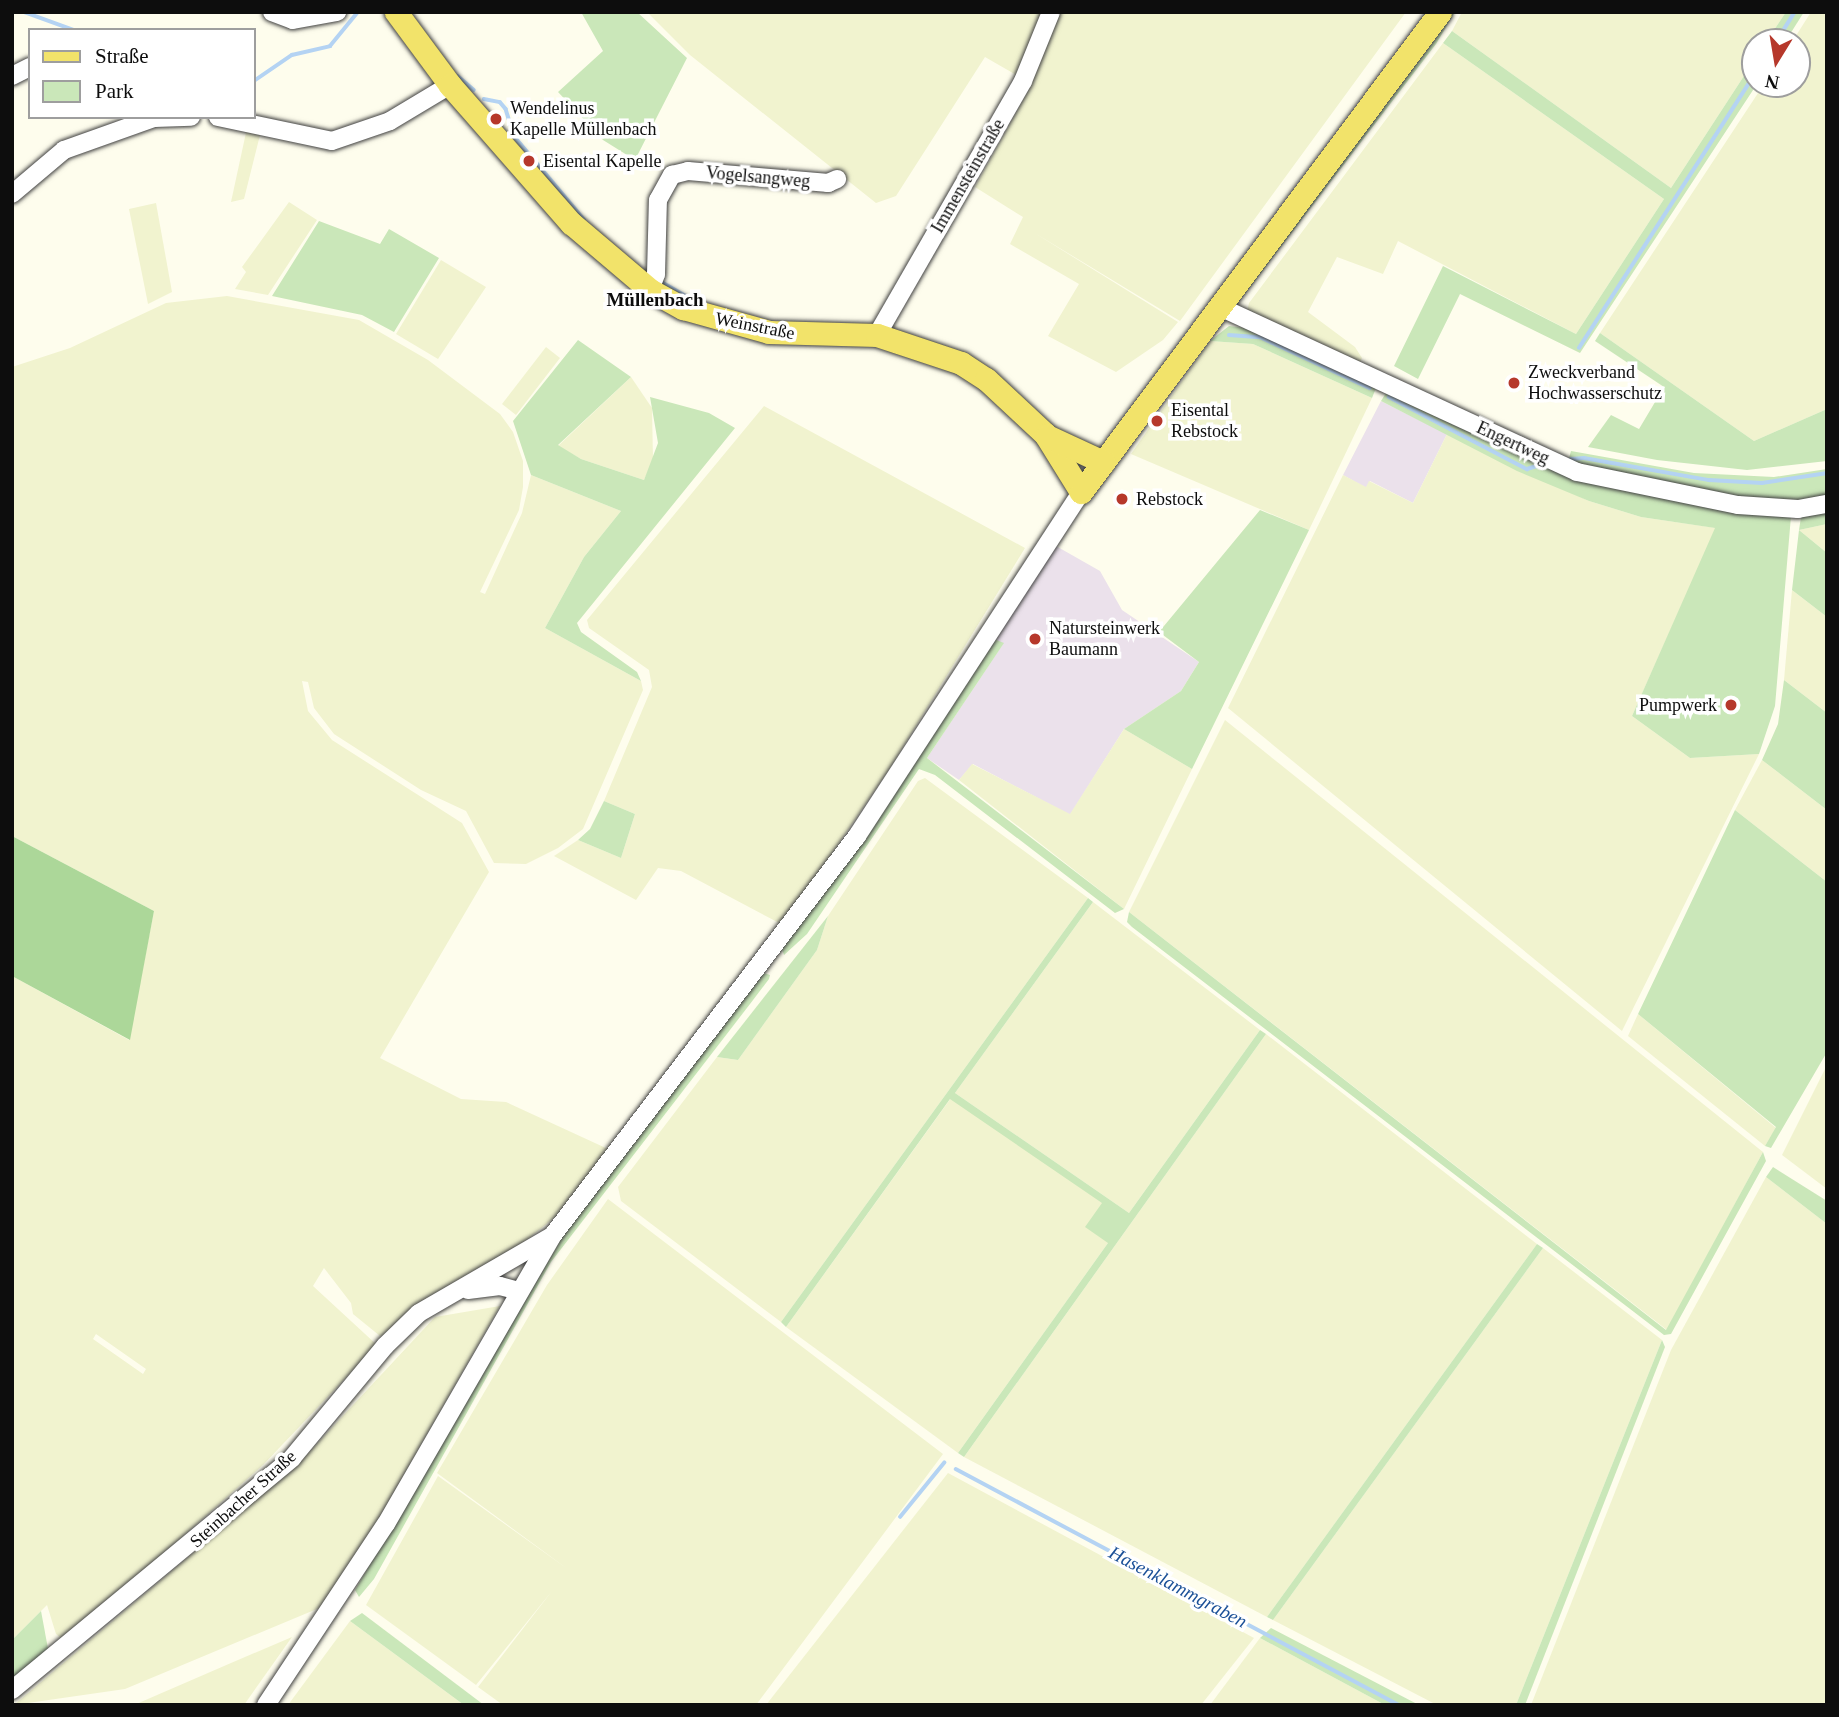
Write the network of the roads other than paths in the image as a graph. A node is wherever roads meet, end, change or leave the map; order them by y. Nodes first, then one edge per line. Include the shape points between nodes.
1 (272, 12) edge
2 (337, 12) edge
3 (396, 12) edge
4 (1051, 12) edge
5 (1440, 12) edge
6 (28, 68) edge
7 (12, 76) edge
8 (450, 85) junction
9 (151, 119) edge
10 (228, 119) edge
11 (837, 178) dead end
12 (12, 194) edge
13 (653, 282) junction
14 (1220, 307) junction
15 (877, 335) junction
16 (1045, 434) junction
17 (1103, 462) junction
18 (1081, 492) junction
19 (1827, 504) edge
20 (553, 1235) junction
21 (519, 1290) junction
22 (457, 1292) junction
23 (12, 1690) edge
24 (266, 1705) edge

1 - 2 street via 301,20
3 - 8 main road, Weinstraße
4 - 15 street, Immensteinstraße via 1023,81
5 - 14 main road
6 - 7 street
8 - 10 street via 390,121 332,141
8 - 13 main road, Weinstraße via 571,223
9 - 12 street via 64,150
11 - 13 street, Vogelsangweg via 828,183 688,171 672,176 658,200
13 - 15 main road, Weinstraße via 708,317 769,332
14 - 17 main road
14 - 19 street, Engertweg via 1577,472 1738,505 1798,509
15 - 16 main road, Weinstraße via 961,363 986,379
16 - 17 main road, Weinstraße
16 - 18 main road, Weinstraße
17 - 18 main road
18 - 20 street via 857,836
20 - 21 street
20 - 22 street, Steinbacher Straße
21 - 22 street, Steinbacher Straße via 500,1286
21 - 24 street via 386,1524
22 - 23 street, Steinbacher Straße via 419,1313 385,1346 292,1458

